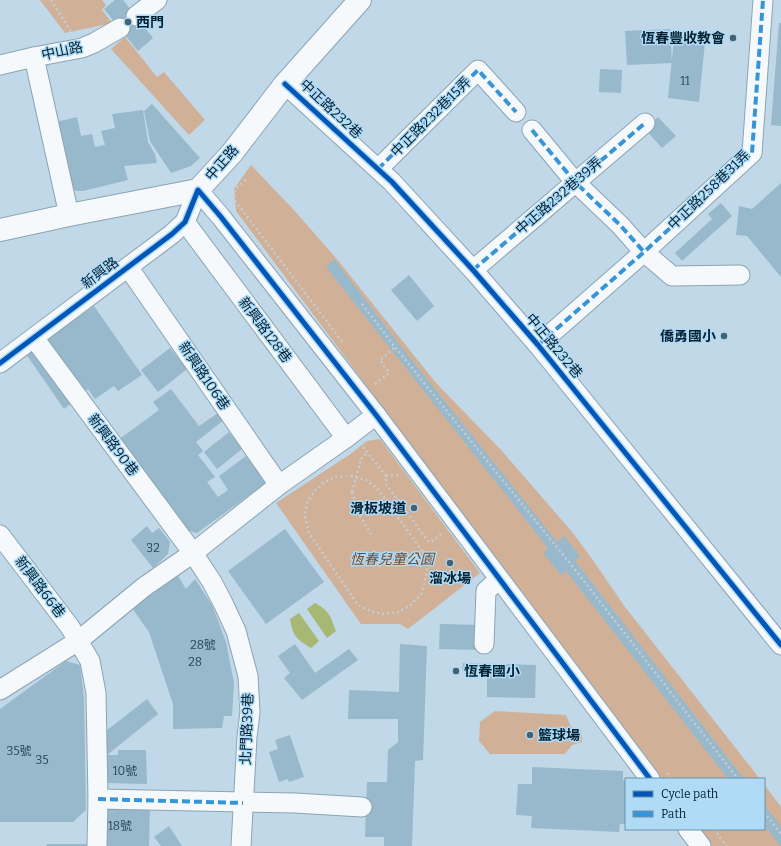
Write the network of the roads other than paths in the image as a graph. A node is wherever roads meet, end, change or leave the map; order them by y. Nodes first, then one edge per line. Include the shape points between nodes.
1 (157, 0) edge
2 (360, 0) edge
3 (762, 0) edge
4 (136, 16) dead end
5 (120, 28) dead end
6 (34, 57) junction
7 (0, 65) edge
8 (286, 84) junction
9 (516, 112) dead end
10 (645, 122) dead end
11 (532, 130) dead end
12 (378, 169) junction
13 (575, 182) junction
14 (198, 190) junction
15 (69, 215) junction
16 (185, 222) junction
17 (0, 230) edge
18 (644, 252) junction
19 (128, 267) junction
20 (473, 270) junction
21 (740, 274) dead end
22 (34, 338) junction
23 (538, 345) junction
24 (0, 363) edge
25 (376, 415) junction
26 (353, 441) junction
27 (279, 485) junction
28 (0, 535) edge
29 (193, 553) junction
30 (499, 578) junction
31 (78, 641) junction
32 (484, 644) dead end
33 (781, 645) edge
34 (0, 690) edge
35 (649, 778) edge
36 (98, 799) junction
37 (243, 803) junction
38 (362, 807) dead end
39 (689, 830) edge
40 (97, 846) edge
41 (241, 846) edge
42 (701, 846) edge

1 - 4 street
2 - 8 main road, 中正路
3 - 18 street, 中正路258巷31弄 via 752,153
5 - 6 street, 中山路 via 82,48
6 - 7 street, 中山路
6 - 15 street
8 - 12 street, 中正路232巷
8 - 14 main road, 中正路 via 232,153
9 - 12 street, 中正路232巷15弄 via 478,70
10 - 13 street, 中正路232巷39弄
11 - 13 street
12 - 20 street, 中正路232巷
13 - 18 street
13 - 20 street, 中正路232巷39弄
14 - 15 main road, 中正路
14 - 16 street, 新興路
14 - 25 street
15 - 17 main road, 中正路
16 - 19 street, 新興路
16 - 26 street, 新興路128巷
18 - 21 street via 672,276
18 - 23 street, 中正路258巷31弄
19 - 22 street, 新興路
19 - 27 street, 新興路106巷
20 - 23 street, 中正路232巷
22 - 24 street, 新興路
22 - 29 street, 新興路90巷
23 - 33 street, 中正路232巷
25 - 26 street
25 - 30 street
26 - 27 street
27 - 29 street
28 - 31 street, 新興路66巷
29 - 31 street via 144,587
29 - 37 street, 北門路39巷 via 224,602 236,631 248,676 250,712
30 - 32 street via 486,590
30 - 35 street
31 - 34 street
31 - 36 street via 90,661 96,693
36 - 37 street
36 - 40 street
37 - 38 street
37 - 41 street, 北門路39巷
39 - 42 street

